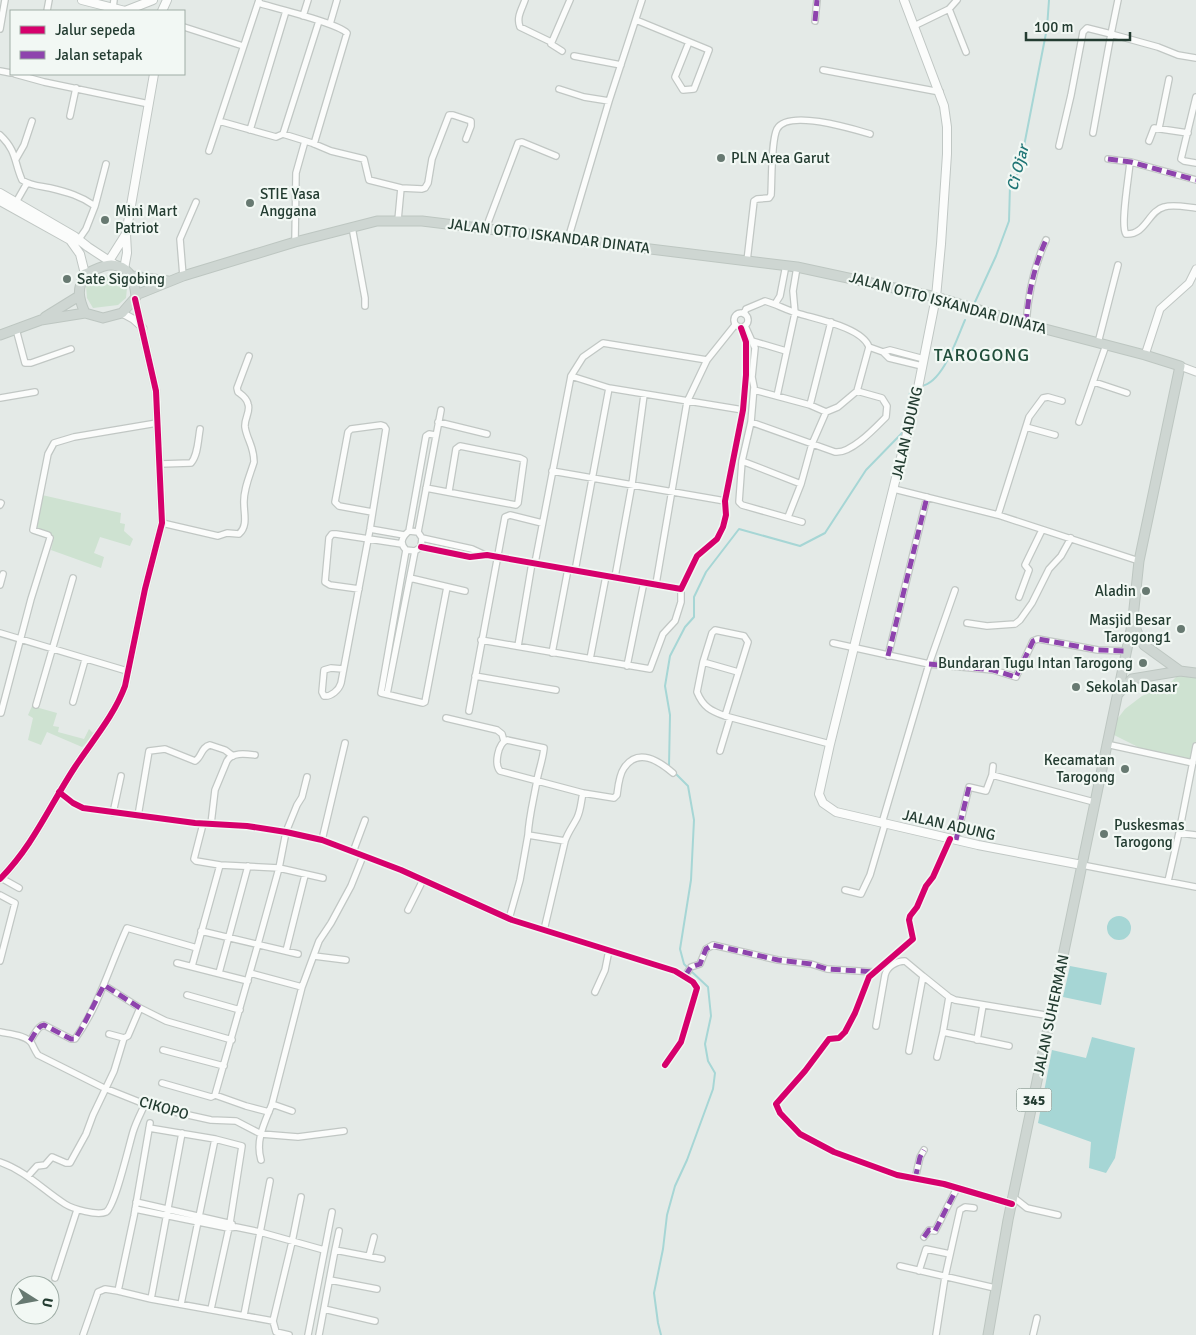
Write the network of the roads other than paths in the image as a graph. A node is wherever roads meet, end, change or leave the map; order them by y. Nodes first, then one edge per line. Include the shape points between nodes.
1 (5, 0) edge
2 (82, 0) edge
3 (153, 0) edge
4 (308, 0) edge
5 (337, 0) edge
6 (525, 0) edge
7 (570, 0) edge
8 (642, 0) edge
9 (818, 0) edge
10 (904, 0) edge
11 (956, 0) edge
12 (1118, 0) edge
13 (258, 1) edge
14 (113, 4) edge
15 (949, 9) junction
16 (127, 10) edge
17 (286, 11) junction
18 (303, 16) junction
19 (636, 20) junction
20 (319, 21) junction
21 (815, 21) dead end
22 (330, 24) junction
23 (914, 26) junction
24 (185, 27) edge
25 (0, 29) edge
26 (1111, 34) junction
27 (551, 42) junction
28 (689, 42) junction
29 (243, 46) junction
30 (562, 51) dead end
31 (966, 52) dead end
32 (574, 56) dead end
33 (1196, 58) edge
34 (621, 65) junction
35 (823, 70) dead end
36 (19, 75) edge
37 (154, 75) edge
38 (1169, 78) dead end
39 (76, 88) junction
40 (559, 89) dead end
41 (940, 92) junction
42 (1196, 97) edge
43 (609, 101) junction
44 (149, 104) junction
45 (70, 116) dead end
46 (32, 121) dead end
47 (219, 121) junction
48 (1159, 128) junction
49 (250, 130) junction
50 (1093, 133) dead end
51 (1188, 133) junction
52 (283, 134) junction
53 (870, 134) dead end
54 (0, 135) edge
55 (466, 139) dead end
56 (305, 141) junction
57 (1149, 141) dead end
58 (314, 144) junction
59 (1059, 146) dead end
60 (209, 151) dead end
61 (556, 156) dead end
62 (16, 159) junction
63 (1108, 159) dead end
64 (1130, 162) junction
65 (1196, 163) edge
66 (106, 164) dead end
67 (1196, 180) edge
68 (27, 183) junction
69 (401, 188) junction
70 (0, 193) edge
71 (0, 200) edge
72 (196, 202) dead end
73 (15, 205) junction
74 (95, 206) junction
75 (1196, 208) edge
76 (398, 220) junction
77 (352, 227) junction
78 (486, 228) junction
79 (126, 234) junction
80 (568, 238) junction
81 (1046, 240) dead end
82 (77, 242) junction
83 (295, 242) junction
84 (88, 247) junction
85 (80, 254) junction
86 (748, 261) junction
87 (108, 263) junction
88 (786, 265) junction
89 (1118, 265) dead end
90 (797, 266) junction
91 (121, 268) junction
92 (1196, 269) edge
93 (86, 274) junction
94 (132, 276) junction
95 (183, 276) junction
96 (168, 281) junction
97 (79, 296) junction
98 (135, 297) junction
99 (936, 297) junction
100 (775, 304) junction
101 (365, 306) dead end
102 (85, 313) junction
103 (122, 313) junction
104 (795, 313) junction
105 (744, 314) junction
106 (41, 320) junction
107 (831, 322) junction
108 (1026, 324) junction
109 (741, 326) junction
110 (143, 328) junction
111 (14, 330) junction
112 (0, 335) edge
113 (752, 341) junction
114 (1102, 344) junction
115 (869, 347) junction
116 (71, 349) dead end
117 (786, 351) junction
118 (1145, 355) junction
119 (249, 356) dead end
120 (707, 360) junction
121 (923, 362) junction
122 (1180, 366) junction
123 (1196, 372) edge
124 (570, 376) junction
125 (1094, 382) junction
126 (609, 388) junction
127 (754, 390) junction
128 (857, 391) junction
129 (35, 392) dead end
130 (1127, 394) dead end
131 (644, 395) junction
132 (777, 396) junction
133 (0, 398) edge
134 (1062, 401) dead end
135 (687, 402) junction
136 (810, 405) junction
137 (441, 410) dead end
138 (743, 410) junction
139 (826, 412) junction
140 (438, 422) junction
141 (751, 422) junction
142 (1079, 422) dead end
143 (157, 423) junction
144 (1026, 427) junction
145 (200, 430) dead end
146 (487, 434) dead end
147 (435, 435) junction
148 (1054, 435) dead end
149 (812, 444) junction
150 (742, 461) junction
151 (160, 464) junction
152 (552, 471) junction
153 (592, 477) junction
154 (632, 484) junction
155 (801, 484) junction
156 (426, 488) junction
157 (894, 489) junction
158 (449, 491) junction
159 (671, 491) junction
160 (927, 497) junction
161 (725, 500) junction
162 (372, 512) junction
163 (998, 515) junction
164 (788, 517) junction
165 (802, 522) dead end
166 (162, 523) junction
167 (542, 523) junction
168 (370, 529) junction
169 (1042, 530) junction
170 (418, 532) junction
171 (406, 533) junction
172 (368, 538) junction
173 (422, 538) junction
174 (1071, 538) junction
175 (404, 547) junction
176 (421, 547) junction
177 (415, 551) junction
178 (487, 556) junction
179 (497, 557) junction
180 (1139, 561) junction
181 (534, 563) junction
182 (568, 569) junction
183 (575, 570) junction
184 (3, 574) dead end
185 (606, 576) junction
186 (72, 578) dead end
187 (410, 578) junction
188 (615, 578) junction
189 (644, 582) junction
190 (656, 584) junction
191 (0, 585) edge
192 (447, 587) junction
193 (359, 589) junction
194 (682, 589) junction
195 (955, 590) dead end
196 (465, 591) dead end
197 (1019, 597) dead end
198 (1133, 618) junction
199 (393, 622) junction
200 (967, 623) dead end
201 (401, 624) junction
202 (0, 633) edge
203 (20, 638) junction
204 (481, 640) junction
205 (833, 643) dead end
206 (1144, 645) junction
207 (518, 646) junction
208 (53, 649) junction
209 (854, 649) junction
210 (1126, 651) junction
211 (552, 653) junction
212 (888, 656) junction
213 (590, 659) junction
214 (85, 660) junction
215 (1166, 661) junction
216 (703, 662) junction
217 (929, 664) junction
218 (627, 666) junction
219 (1123, 668) junction
220 (343, 669) junction
221 (1180, 671) junction
222 (128, 672) junction
223 (738, 672) junction
224 (1196, 673) edge
225 (1164, 674) junction
226 (475, 676) junction
227 (1132, 679) junction
228 (556, 690) dead end
229 (387, 694) junction
230 (1117, 696) junction
231 (74, 702) dead end
232 (36, 705) dead end
233 (469, 711) dead end
234 (1, 713) edge
235 (728, 717) junction
236 (446, 718) dead end
237 (504, 741) junction
238 (346, 743) dead end
239 (830, 744) junction
240 (1106, 744) junction
241 (1196, 746) edge
242 (720, 751) dead end
243 (255, 755) dead end
244 (233, 756) junction
245 (1193, 763) junction
246 (993, 766) dead end
247 (673, 773) dead end
248 (992, 775) junction
249 (120, 776) dead end
250 (307, 777) dead end
251 (537, 780) junction
252 (59, 792) junction
253 (583, 793) junction
254 (1094, 802) junction
255 (113, 813) junction
256 (138, 816) junction
257 (365, 820) dead end
258 (204, 824) junction
259 (211, 824) junction
260 (884, 824) junction
261 (286, 832) junction
262 (1179, 833) junction
263 (528, 835) junction
264 (1196, 836) edge
265 (953, 839) junction
266 (322, 840) junction
267 (566, 841) junction
268 (353, 852) junction
269 (363, 856) junction
270 (220, 865) junction
271 (1082, 865) junction
272 (248, 866) junction
273 (279, 868) junction
274 (306, 874) junction
275 (323, 878) dead end
276 (1, 879) edge
277 (423, 880) junction
278 (1168, 881) junction
279 (1196, 887) edge
280 (20, 888) dead end
281 (844, 890) dead end
282 (0, 895) edge
283 (408, 910) dead end
284 (509, 919) junction
285 (544, 930) junction
286 (201, 931) junction
287 (229, 938) junction
288 (258, 944) junction
289 (197, 948) junction
290 (609, 950) junction
291 (286, 951) junction
292 (298, 954) dead end
293 (314, 956) junction
294 (346, 960) dead end
295 (0, 961) edge
296 (178, 963) dead end
297 (192, 966) junction
298 (875, 972) junction
299 (219, 973) junction
300 (250, 973) junction
301 (685, 975) junction
302 (923, 976) junction
303 (248, 981) junction
304 (104, 985) junction
305 (302, 987) junction
306 (595, 992) dead end
307 (187, 995) dead end
308 (949, 997) junction
309 (983, 1004) junction
310 (140, 1008) junction
311 (240, 1010) junction
312 (1051, 1016) junction
313 (876, 1026) dead end
314 (0, 1032) edge
315 (943, 1032) junction
316 (108, 1034) dead end
317 (124, 1038) junction
318 (232, 1040) junction
319 (977, 1040) junction
320 (30, 1041) junction
321 (1009, 1046) dead end
322 (163, 1050) dead end
323 (909, 1051) dead end
324 (937, 1057) dead end
325 (666, 1065) dead end
326 (224, 1066) junction
327 (162, 1083) dead end
328 (105, 1088) junction
329 (215, 1095) junction
330 (144, 1104) junction
331 (272, 1104) junction
332 (292, 1111) dead end
333 (269, 1112) junction
334 (344, 1131) dead end
335 (182, 1134) junction
336 (261, 1134) junction
337 (214, 1139) junction
338 (924, 1150) dead end
339 (261, 1160) dead end
340 (0, 1162) edge
341 (28, 1176) junction
342 (915, 1179) junction
343 (270, 1182) dead end
344 (957, 1188) junction
345 (301, 1197) dead end
346 (1013, 1200) junction
347 (136, 1202) junction
348 (974, 1208) dead end
349 (78, 1210) junction
350 (135, 1210) junction
351 (332, 1212) dead end
352 (168, 1213) junction
353 (1058, 1215) dead end
354 (199, 1219) junction
355 (229, 1226) junction
356 (338, 1231) dead end
357 (260, 1232) junction
358 (924, 1237) dead end
359 (374, 1238) dead end
360 (292, 1242) junction
361 (324, 1250) junction
362 (335, 1250) junction
363 (950, 1254) junction
364 (369, 1256) junction
365 (382, 1258) dead end
366 (900, 1266) dead end
367 (919, 1271) junction
368 (56, 1275) edge
369 (945, 1277) junction
370 (330, 1280) junction
371 (995, 1288) junction
372 (377, 1289) dead end
373 (118, 1291) junction
374 (151, 1299) junction
375 (181, 1304) junction
376 (211, 1309) junction
377 (324, 1309) junction
378 (244, 1315) junction
379 (1037, 1318) dead end
380 (273, 1320) junction
381 (375, 1321) dead end
382 (83, 1335) edge
383 (289, 1335) edge
384 (308, 1335) edge
385 (319, 1335) edge
386 (936, 1335) edge
387 (988, 1335) edge
388 (1033, 1335) edge

1 - 25 street
2 - 14 main road
3 - 16 main road
4 - 18 street
5 - 22 street
6 - 27 street via 519,15 520,27
7 - 27 street
8 - 19 street
9 - 21 street
10 - 23 main road, JALAN ADUNG
11 - 15 street
12 - 26 street
13 - 17 street
13 - 29 street
15 - 23 street
15 - 31 street
17 - 18 street
17 - 49 street
18 - 20 street
19 - 28 street
19 - 34 street
20 - 22 street
20 - 52 street
22 - 58 street via 345,30 348,36
23 - 41 main road, JALAN ADUNG
24 - 29 street
26 - 33 street
26 - 50 street
26 - 59 street via 1084,30
27 - 30 street
28 - 28 street via 709,50 694,89 688,91 683,90 675,76
29 - 47 street
32 - 34 street
34 - 43 street
35 - 41 street
36 - 39 street
37 - 44 main road
38 - 48 street
39 - 44 street
39 - 45 street
40 - 43 street
41 - 99 main road, JALAN ADUNG via 947,127 947,154
42 - 51 street
43 - 80 street
44 - 79 main road
46 - 62 street
47 - 49 street
47 - 60 street
48 - 51 street
48 - 57 street via 1153,130
49 - 52 street via 276,137
51 - 65 street via 1181,159
52 - 56 street
53 - 86 street via 810,121 785,121 777,129 771,195 754,201
54 - 62 street
55 - 69 street via 471,122 449,115 432,158 425,188
56 - 58 street
56 - 83 street via 296,172
58 - 69 street via 364,159 369,180
61 - 78 street via 518,143
62 - 68 street via 19,174
63 - 64 street
64 - 67 street
64 - 75 street via 1123,220 1126,234 1144,227 1162,207
66 - 74 street
68 - 73 street
68 - 74 street via 78,196
69 - 76 street
70 - 73 main road
71 - 73 main road
72 - 95 street via 180,239
73 - 82 main road via 74,236
74 - 82 street
76 - 77 main road, JALAN OTTO ISKANDAR DINATA
76 - 78 main road, JALAN OTTO ISKANDAR DINATA
77 - 83 main road, JALAN OTTO ISKANDAR DINATA
77 - 101 street
78 - 80 main road, JALAN OTTO ISKANDAR DINATA
79 - 87 main road
79 - 91 main road via 127,253
80 - 86 main road, JALAN OTTO ISKANDAR DINATA
81 - 108 street via 1030,291
82 - 84 main road
82 - 85 main road
83 - 95 main road, JALAN OTTO ISKANDAR DINATA
84 - 85 main road
84 - 87 main road
85 - 93 main road
86 - 88 main road, JALAN OTTO ISKANDAR DINATA
87 - 91 main road
87 - 93 main road
88 - 90 main road, JALAN OTTO ISKANDAR DINATA
88 - 100 street via 780,296
89 - 114 street
90 - 99 main road, JALAN OTTO ISKANDAR DINATA
90 - 104 street
91 - 94 main road
92 - 118 street via 1189,283 1160,309
93 - 97 main road via 80,284
94 - 96 main road
94 - 98 main road
95 - 96 main road, JALAN OTTO ISKANDAR DINATA
96 - 98 main road, JALAN OTTO ISKANDAR DINATA
97 - 102 main road
97 - 106 main road
98 - 103 main road
98 - 110 street
99 - 108 main road, JALAN OTTO ISKANDAR DINATA
99 - 121 main road, JALAN ADUNG
100 - 104 street
100 - 105 street via 758,303 746,308
102 - 103 main road via 103,318
102 - 106 main road
103 - 110 street
104 - 107 street
104 - 117 street
105 - 109 street via 748,320
105 - 109 street via 740,313 734,320
106 - 111 main road
107 - 115 street via 853,332
107 - 136 street
108 - 114 main road, JALAN OTTO ISKANDAR DINATA
109 - 113 street
109 - 120 street
109 - 138 street via 746,342
110 - 143 street via 156,390
111 - 112 main road
111 - 116 street via 25,364
113 - 117 street
113 - 127 street via 755,348
114 - 118 main road, JALAN OTTO ISKANDAR DINATA
114 - 125 street
115 - 121 street via 889,358
115 - 128 street
117 - 132 street
118 - 122 main road, JALAN OTTO ISKANDAR DINATA
119 - 166 street via 237,388 249,406 245,426 254,456 244,498 242,532 218,536
120 - 124 street via 603,343 583,357
120 - 135 street
121 - 157 main road, JALAN ADUNG
122 - 123 street
122 - 180 main road
124 - 126 street
124 - 152 street
125 - 130 street
125 - 142 street
126 - 131 street
126 - 153 street
127 - 132 street
127 - 141 street
128 - 139 street via 838,407
128 - 149 street via 882,398 887,406 886,417 844,452
129 - 133 street
131 - 135 street
131 - 154 street
132 - 136 street
134 - 144 street via 1043,398
135 - 138 street
135 - 159 street
136 - 139 street
137 - 140 street
138 - 161 street
139 - 149 street
140 - 146 street
140 - 147 street
141 - 149 street
141 - 150 street
143 - 151 street
143 - 203 street via 54,443 48,454 33,530 49,536
144 - 148 street
144 - 163 street
145 - 151 street via 193,462
147 - 156 street
147 - 171 street via 426,436
149 - 155 street
150 - 155 street
150 - 164 street via 739,502
151 - 166 street
152 - 153 street
152 - 167 street
153 - 154 street
153 - 183 street
154 - 159 street
154 - 188 street
155 - 164 street
156 - 158 street
156 - 170 street
157 - 160 street
157 - 209 main road, JALAN ADUNG
158 - 158 street via 516,505 524,460 460,446 456,449
159 - 161 street
159 - 190 street
160 - 163 street
160 - 212 street
161 - 194 street via 723,527 717,539 697,556
162 - 162 street via 339,506 335,502 348,432 381,425 386,429
162 - 168 street
163 - 169 street
164 - 165 street
166 - 222 street
167 - 179 street via 510,515 505,517
167 - 181 street
168 - 171 street
168 - 172 street
169 - 174 street
169 - 197 street via 1025,565 1029,570
170 - 171 street
170 - 173 street
171 - 175 street
172 - 175 street
172 - 193 street
172 - 193 street via 332,534 330,538 325,582
173 - 176 street
173 - 178 street via 472,549
174 - 180 street
174 - 200 street via 1062,556 1048,569 1020,620 1015,624 987,626
175 - 177 street
175 - 199 street
176 - 177 street
176 - 178 street via 470,557
177 - 187 street
178 - 179 street
179 - 181 street
179 - 204 street
180 - 198 main road
181 - 182 street
181 - 207 street
182 - 183 street
182 - 211 street
183 - 185 street
184 - 191 street
185 - 188 street
185 - 213 street
186 - 208 street
187 - 192 street
187 - 201 street
188 - 189 street
189 - 190 street
189 - 218 street
190 - 194 street
192 - 196 street
192 - 229 street via 425,702
193 - 220 street
194 - 218 street via 675,621 663,634 650,668
195 - 217 street
198 - 206 main road
198 - 210 main road, 345
199 - 201 street
199 - 229 street via 380,691
201 - 229 street
202 - 203 street
203 - 208 street
203 - 234 street
204 - 207 street
204 - 226 street
205 - 209 street
206 - 210 main road
206 - 215 main road
207 - 211 street
208 - 214 street
208 - 232 street
209 - 212 street
209 - 239 main road, JALAN ADUNG
210 - 217 street via 1098,650 1038,639 1033,641 1016,676 993,670
210 - 219 main road, 345
211 - 213 street
212 - 217 street
213 - 218 street
214 - 222 street
214 - 231 street
215 - 221 main road
215 - 225 main road
216 - 223 street
216 - 223 street via 713,631 744,636 748,642
216 - 235 street via 697,692 706,707
217 - 260 street
219 - 227 main road
219 - 230 main road, 345
220 - 220 street via 339,688 324,696 324,670
221 - 224 main road
221 - 225 main road
222 - 252 street via 120,699
223 - 235 street
225 - 227 main road
226 - 228 street
226 - 233 street
227 - 230 main road, 345
230 - 240 main road, JALAN SUHERMAN / 345
235 - 239 street
235 - 242 street
236 - 237 street via 497,730
237 - 251 street via 498,770
237 - 251 street via 544,748
238 - 266 street
239 - 260 main road, JALAN ADUNG via 819,794 823,803 836,812
240 - 245 street
240 - 254 main road, JALAN SUHERMAN / 345
241 - 245 street
243 - 244 street
244 - 256 street via 210,745 194,761 165,749 149,752
244 - 259 street via 229,757 215,790
245 - 262 street
246 - 248 street
247 - 253 street via 657,760 641,757 624,768 614,798
248 - 254 street
248 - 265 street via 986,791 969,787
249 - 255 street
250 - 261 street
251 - 253 street
251 - 263 street
252 - 255 street via 83,808
252 - 276 street via 31,842
253 - 267 street via 580,810
254 - 271 main road, JALAN SUHERMAN / 345
255 - 256 street
256 - 258 street
257 - 268 street
258 - 259 street
258 - 270 street via 194,859
259 - 261 street
260 - 265 main road, JALAN ADUNG
260 - 281 street via 870,875 861,894
261 - 266 street
261 - 273 street
262 - 264 street
262 - 278 street
263 - 267 street
263 - 284 street
265 - 271 main road, JALAN ADUNG
265 - 298 street via 909,918 913,939
266 - 268 street
267 - 285 street
268 - 269 street
269 - 277 street
269 - 293 street
270 - 272 street
270 - 286 street
271 - 278 street
271 - 312 main road, JALAN SUHERMAN / 345
272 - 273 street
272 - 287 street
273 - 274 street
273 - 288 street
274 - 275 street
274 - 291 street
276 - 280 street
277 - 283 street
277 - 284 street
278 - 279 street
282 - 295 street via 15,903
284 - 285 street
285 - 290 street
286 - 287 street
286 - 289 street
287 - 288 street
287 - 299 street
288 - 291 street
288 - 300 street
289 - 297 street
289 - 304 street via 127,928
290 - 301 street
290 - 306 street via 605,970
291 - 292 street
293 - 294 street
293 - 305 street
296 - 297 street
297 - 299 street
298 - 301 street via 827,969 713,945 706,950 700,964 691,967
298 - 342 street via 866,982 845,1032 839,1038 829,1038 806,1071 776,1104 780,1114 800,1134 824,1148
299 - 303 street
300 - 303 street
300 - 305 street
301 - 325 street via 695,985 696,992 682,1042
302 - 308 street
302 - 313 street via 905,961 898,961 888,969
302 - 323 street
303 - 311 street
304 - 310 street
304 - 320 street via 75,1039 44,1025
305 - 331 street
307 - 311 street
308 - 309 street
308 - 315 street
309 - 312 street
309 - 319 street
310 - 317 street via 130,1033
310 - 318 street via 166,1021
311 - 318 street
312 - 346 main road, JALAN SUHERMAN / 345
314 - 320 street
315 - 319 street
315 - 324 street
316 - 317 street
317 - 328 street
318 - 326 street
319 - 321 street
320 - 328 street, CIKOPO via 38,1055
322 - 326 street
326 - 329 street
327 - 329 street via 211,1097
328 - 330 street, CIKOPO
328 - 341 street via 70,1163 52,1157 46,1165 37,1166
329 - 333 street
330 - 336 street, CIKOPO via 211,1120 236,1121
330 - 349 street via 107,1212
331 - 332 street
331 - 333 street
333 - 336 street
334 - 336 street, CIKOPO via 298,1137
335 - 337 street
335 - 347 street via 150,1125
335 - 352 street
336 - 339 street
337 - 354 street
337 - 355 street via 241,1144 243,1148
338 - 342 street
340 - 341 street
341 - 349 street via 66,1205
342 - 344 street
343 - 357 street
344 - 346 street
344 - 358 street via 934,1230 929,1230
345 - 360 street
346 - 353 street via 1027,1208
346 - 371 main road, JALAN SUHERMAN / 345
347 - 350 street
347 - 352 street
348 - 363 street via 960,1210
349 - 368 street
350 - 352 street
350 - 373 street
351 - 361 street
352 - 354 street
352 - 374 street
354 - 355 street
354 - 375 street
355 - 357 street
355 - 376 street
356 - 362 street
357 - 360 street
357 - 378 street
359 - 364 street
360 - 361 street
360 - 380 street
361 - 384 street
362 - 364 street
362 - 370 street
363 - 367 street via 926,1249
363 - 369 street
364 - 365 street
366 - 367 street
367 - 369 street
369 - 371 street
369 - 386 street
370 - 372 street
370 - 377 street
371 - 387 main road, JALAN SUHERMAN / 345
373 - 374 street
373 - 382 street via 105,1289 98,1292
374 - 375 street
375 - 376 street
376 - 378 street
377 - 381 street
377 - 385 street
378 - 380 street
379 - 388 street
380 - 383 street via 276,1332

